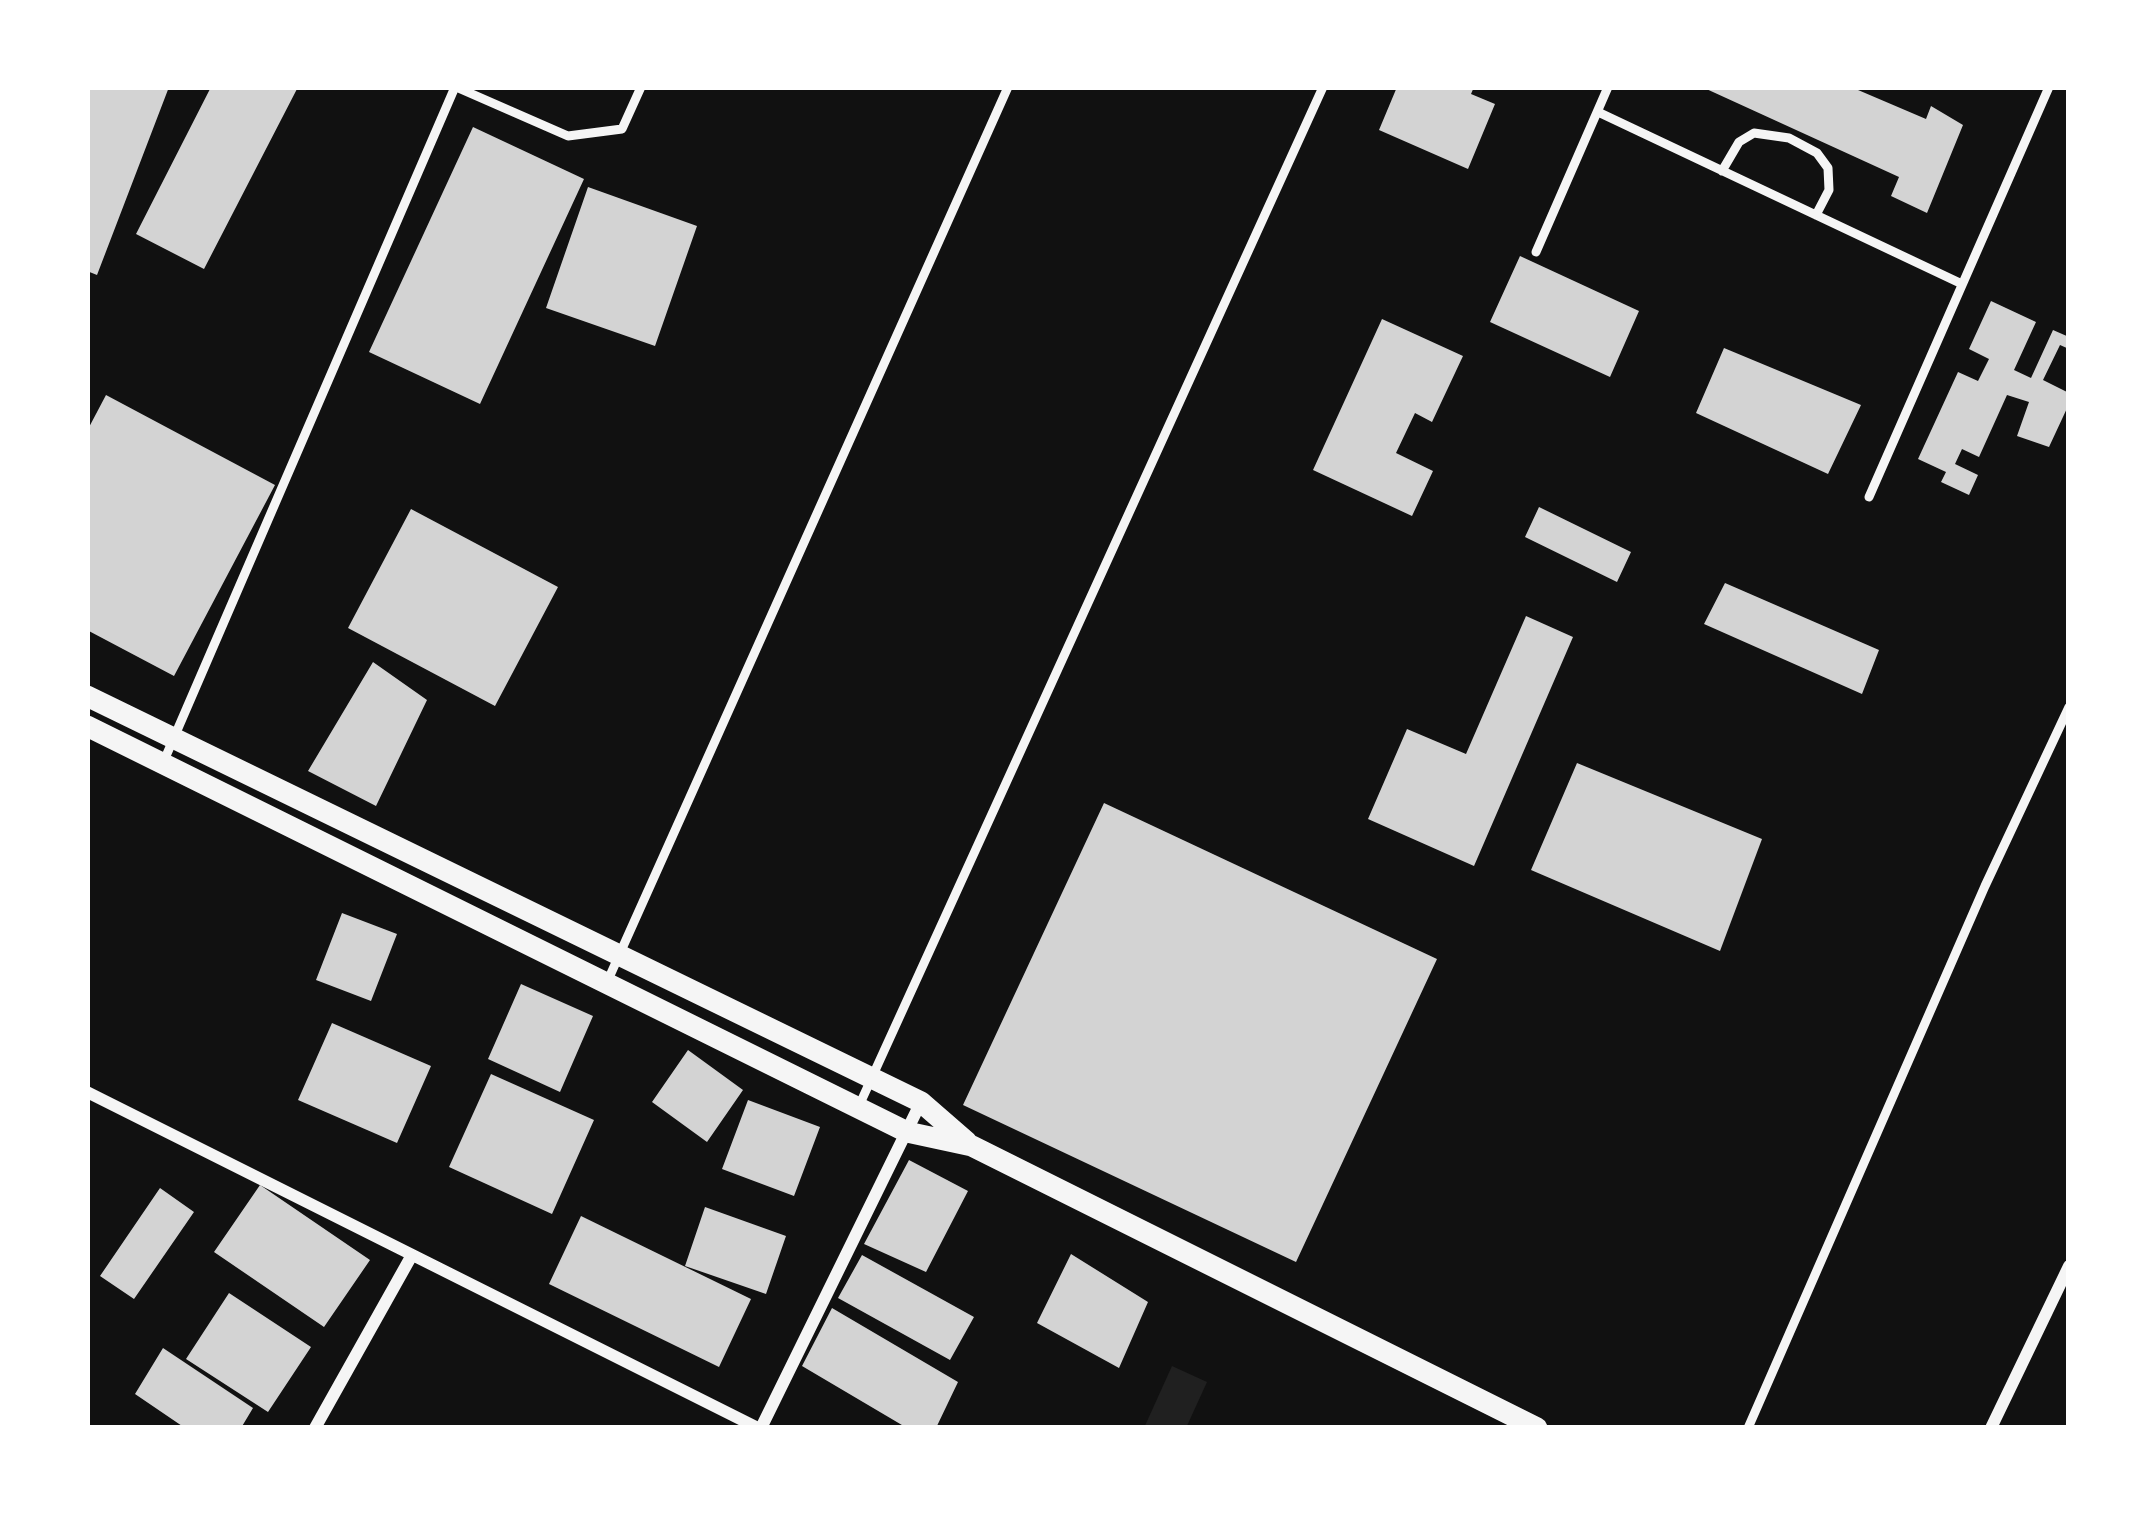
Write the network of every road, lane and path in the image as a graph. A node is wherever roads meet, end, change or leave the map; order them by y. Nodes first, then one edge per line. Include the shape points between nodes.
1 (455, 87) edge
2 (640, 87) edge
3 (1008, 87) edge
4 (1323, 87) edge
5 (1608, 87) edge
6 (2049, 87) edge
7 (1598, 112) junction
8 (1721, 170) junction
9 (1816, 215) junction
10 (1536, 252) dead end
11 (1962, 284) junction
12 (1869, 497) dead end
13 (87, 696) edge
14 (2069, 707) edge
15 (87, 726) edge
16 (2064, 729) edge
17 (174, 741) junction
18 (163, 763) junction
19 (384, 844) junction
20 (372, 868) junction
21 (618, 958) junction
22 (606, 985) junction
23 (871, 1078) junction
24 (87, 1092) edge
25 (922, 1102) junction
26 (858, 1108) junction
27 (907, 1132) junction
28 (972, 1146) junction
29 (412, 1255) junction
30 (2069, 1266) edge
31 (1501, 1420) edge
32 (315, 1428) edge
33 (759, 1428) edge
34 (1537, 1428) edge
35 (1748, 1428) edge
36 (1990, 1428) edge

1 - 2 lane via 568,136 622,130
1 - 17 lane
3 - 21 lane
4 - 23 lane
5 - 7 lane
6 - 11 lane
7 - 8 lane
7 - 10 lane
8 - 9 lane
8 - 9 lane via 1754,133 1789,138 1828,168 1829,190
9 - 11 lane
11 - 12 lane
13 - 17 street
14 - 16 lane
15 - 18 street
16 - 35 lane via 1984,886
17 - 18 lane
17 - 19 street
18 - 20 street
19 - 20 street
19 - 21 street
20 - 22 street
21 - 22 lane
21 - 23 street
22 - 26 street
23 - 25 street
23 - 26 lane
24 - 29 street
25 - 27 street
25 - 28 street
26 - 27 street
27 - 28 street
27 - 33 street
28 - 31 street
29 - 32 street
29 - 33 street
30 - 36 street
31 - 34 street

